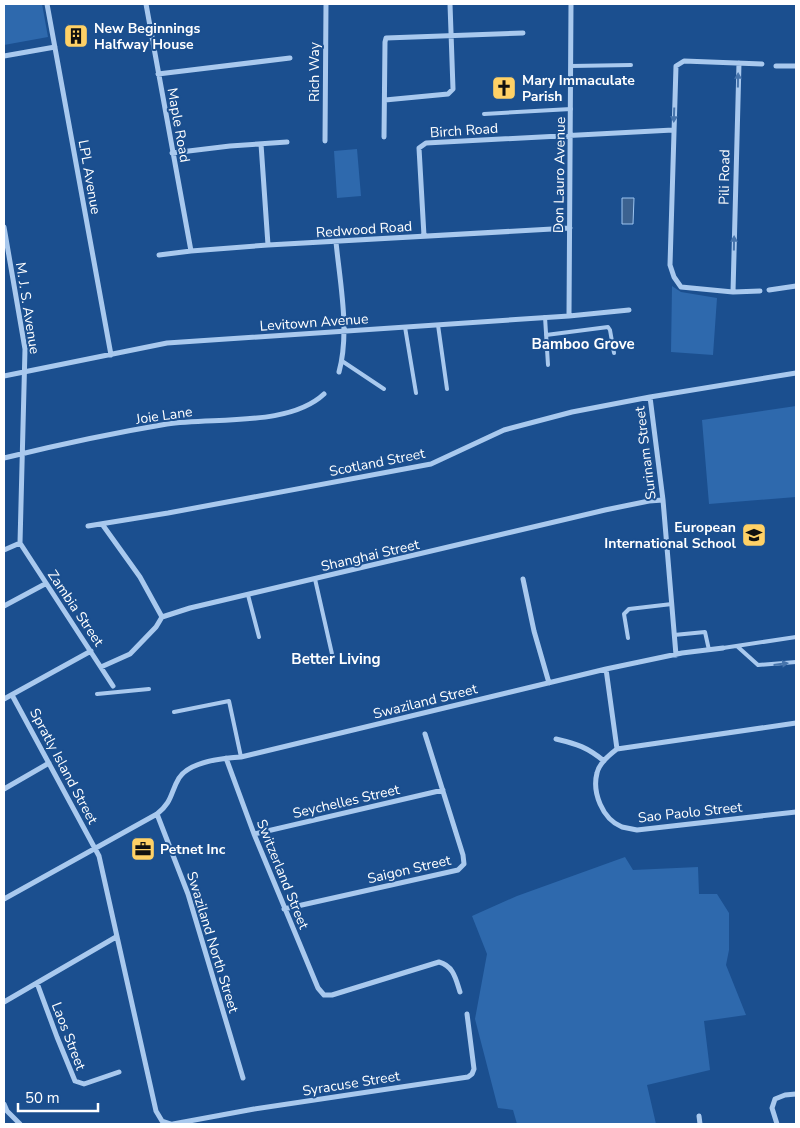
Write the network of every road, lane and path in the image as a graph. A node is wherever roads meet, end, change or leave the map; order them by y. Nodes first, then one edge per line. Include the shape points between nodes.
1 (47, 4) edge
2 (146, 4) edge
3 (326, 4) edge
4 (450, 4) edge
5 (571, 4) edge
6 (523, 33) dead end
7 (451, 37) junction
8 (55, 46) junction
9 (4, 56) edge
10 (290, 58) dead end
11 (739, 63) junction
12 (762, 64) dead end
13 (631, 65) dead end
14 (571, 66) junction
15 (776, 66) dead end
16 (796, 66) edge
17 (158, 74) junction
18 (385, 100) junction
19 (571, 109) junction
20 (484, 114) dead end
21 (673, 130) junction
22 (571, 135) junction
23 (384, 136) dead end
24 (324, 141) dead end
25 (287, 142) dead end
26 (261, 144) junction
27 (172, 153) junction
28 (570, 228) junction
29 (4, 230) edge
30 (424, 236) junction
31 (336, 242) junction
32 (268, 245) junction
33 (191, 250) junction
34 (159, 255) dead end
35 (796, 286) edge
36 (769, 290) dead end
37 (760, 291) dead end
38 (733, 292) junction
39 (630, 310) dead end
40 (569, 316) junction
41 (545, 318) junction
42 (438, 325) junction
43 (405, 327) junction
44 (344, 331) junction
45 (546, 335) junction
46 (614, 353) dead end
47 (112, 355) junction
48 (342, 361) junction
49 (548, 365) dead end
50 (25, 370) junction
51 (339, 372) dead end
52 (796, 373) edge
53 (4, 376) edge
54 (384, 389) dead end
55 (447, 389) dead end
56 (416, 393) dead end
57 (324, 394) dead end
58 (650, 397) junction
59 (23, 454) junction
60 (4, 458) edge
61 (663, 500) junction
62 (102, 524) junction
63 (88, 526) dead end
64 (20, 543) junction
65 (4, 550) edge
66 (523, 579) dead end
67 (315, 580) junction
68 (45, 584) junction
69 (248, 595) junction
70 (672, 604) junction
71 (4, 606) edge
72 (162, 617) junction
73 (674, 635) junction
74 (259, 637) dead end
75 (796, 637) edge
76 (628, 638) dead end
77 (738, 646) junction
78 (724, 648) joint
79 (709, 650) junction
80 (91, 651) junction
81 (332, 654) dead end
82 (676, 655) junction
83 (796, 662) edge
84 (101, 667) junction
85 (606, 669) junction
86 (549, 682) junction
87 (113, 686) joint
88 (149, 689) dead end
89 (116, 692) junction
90 (12, 694) junction
91 (97, 694) dead end
92 (4, 699) edge
93 (174, 712) dead end
94 (796, 723) edge
95 (425, 734) dead end
96 (556, 739) dead end
97 (617, 749) junction
98 (241, 757) junction
99 (226, 758) junction
100 (604, 761) junction
101 (49, 763) junction
102 (4, 789) edge
103 (443, 790) junction
104 (796, 812) edge
105 (157, 814) junction
106 (254, 834) junction
107 (95, 848) junction
108 (4, 898) edge
109 (284, 910) junction
110 (116, 937) junction
111 (37, 983) junction
112 (460, 992) dead end
113 (4, 1002) edge
114 (467, 1014) dead end
115 (119, 1072) dead end
116 (244, 1078) dead end
117 (796, 1094) edge
118 (4, 1104) edge
119 (5, 1112) edge
120 (699, 1116) dead end
121 (202, 1121) edge
122 (20, 1124) edge
123 (172, 1124) edge
124 (700, 1124) edge
125 (777, 1124) edge

1 - 8 street, LPL Avenue
2 - 17 street, Maple Road
3 - 24 street, Rich Way
4 - 7 street
5 - 14 street, Don Lauro Avenue
6 - 7 street
7 - 18 street via 451,92
7 - 18 street via 386,38
8 - 9 street
8 - 47 street, LPL Avenue
10 - 17 street
11 - 12 street
11 -> 21 street via 679,62 676,66
38 -> 11 street, Pili Road
13 - 14 lane
14 - 19 street, Don Lauro Avenue
15 - 16 street
17 - 27 street, Maple Road
18 - 23 street
19 - 20 lane
19 - 22 street, Don Lauro Avenue
21 - 22 street
21 - 38 street via 670,265 674,276 681,287
22 - 28 street, Don Lauro Avenue
22 - 30 street, Birch Road via 422,144 419,148
25 - 26 street
26 - 27 street
26 - 32 street
27 - 33 street, Maple Road
28 - 30 street, Redwood Road
28 - 40 street, Don Lauro Avenue
29 - 50 street, M. J. S. Avenue via 25,349
30 - 31 street, Redwood Road
31 - 32 street, Redwood Road
31 - 44 street
32 - 33 street, Redwood Road
33 - 34 street, Redwood Road
35 - 36 street
37 - 38 street
39 - 40 street, Levitown Avenue
40 - 41 street, Levitown Avenue
41 - 42 street, Levitown Avenue
41 - 45 lane
42 - 43 street, Levitown Avenue
42 - 55 lane
43 - 44 street, Levitown Avenue
43 - 56 lane
44 - 47 street, Levitown Avenue via 167,344
44 - 48 street
45 - 46 lane via 608,328
45 - 49 lane
47 - 50 street, Levitown Avenue
48 - 51 street
48 - 54 lane
50 - 53 street, Levitown Avenue
50 - 59 street, M. J. S. Avenue
52 - 58 street, Scotland Street
57 - 59 street, Joie Lane via 315,403 279,415 170,424
58 - 61 street, Surinam Street
58 - 62 street, Scotland Street via 572,412 504,430 431,464
59 - 60 street, Joie Lane
59 - 64 street, M. J. S. Avenue
61 - 67 street, Shanghai Street via 649,500
61 - 70 street, Surinam Street
62 - 63 street, Scotland Street
62 - 72 street via 140,577
64 - 65 street
64 - 68 street, Zambia Street
66 - 86 street
67 - 69 street, Shanghai Street
67 - 81 lane
68 - 71 street
68 - 80 street, Zambia Street
69 - 72 street, Shanghai Street
69 - 74 lane
70 - 73 street, Surinam Street
70 - 76 lane via 629,609 624,614
72 - 84 street via 130,654
73 - 79 lane via 705,632
73 - 82 street, Surinam Street
75 - 77 lane
77 - 78 lane
77 -> 83 lane via 758,665
78 - 79 street, Swaziland Street
79 - 82 street, Swaziland Street
80 - 84 street, Zambia Street
80 - 90 street
82 - 85 street, Swaziland Street
84 - 87 street, Zambia Street
85 - 86 street, Swaziland Street
85 - 97 street
86 - 98 street, Swaziland Street
87 - 89 lane
88 - 89 lane
89 - 91 lane
90 - 92 street
90 - 101 street, Spratly Island Street
93 - 98 lane via 229,701
94 - 97 street
95 - 103 street, Saigon Street
96 - 100 street via 591,750
97 - 100 street, Sao Paolo Street
98 - 99 street, Swaziland Street
99 - 105 street, Swaziland Street via 204,763 184,773 167,806
99 - 106 street, Switzerland Street
100 - 104 street, Sao Paolo Street via 597,771 600,804 609,818 621,826 638,830
101 - 102 street
101 - 107 street, Spratly Island Street
103 - 106 street, Seychelles Street
103 - 109 street, Saigon Street via 464,860 458,870
105 - 107 street
105 - 116 street, Swaziland North Street via 188,894
106 - 109 street, Switzerland Street
107 - 108 street
107 - 110 street, Syracuse Street
109 - 112 street, Switzerland Street via 324,995 439,962 453,972
110 - 111 street
110 - 123 street, Syracuse Street via 156,1111 162,1121
111 - 113 street
111 - 115 street, Laos Street via 75,1081 84,1084
114 - 121 street, Syracuse Street via 474,1068 468,1077
117 - 125 street via 779,1097 773,1102
118 - 119 street
119 - 122 street
120 - 124 street
121 - 123 street, Syracuse Street

